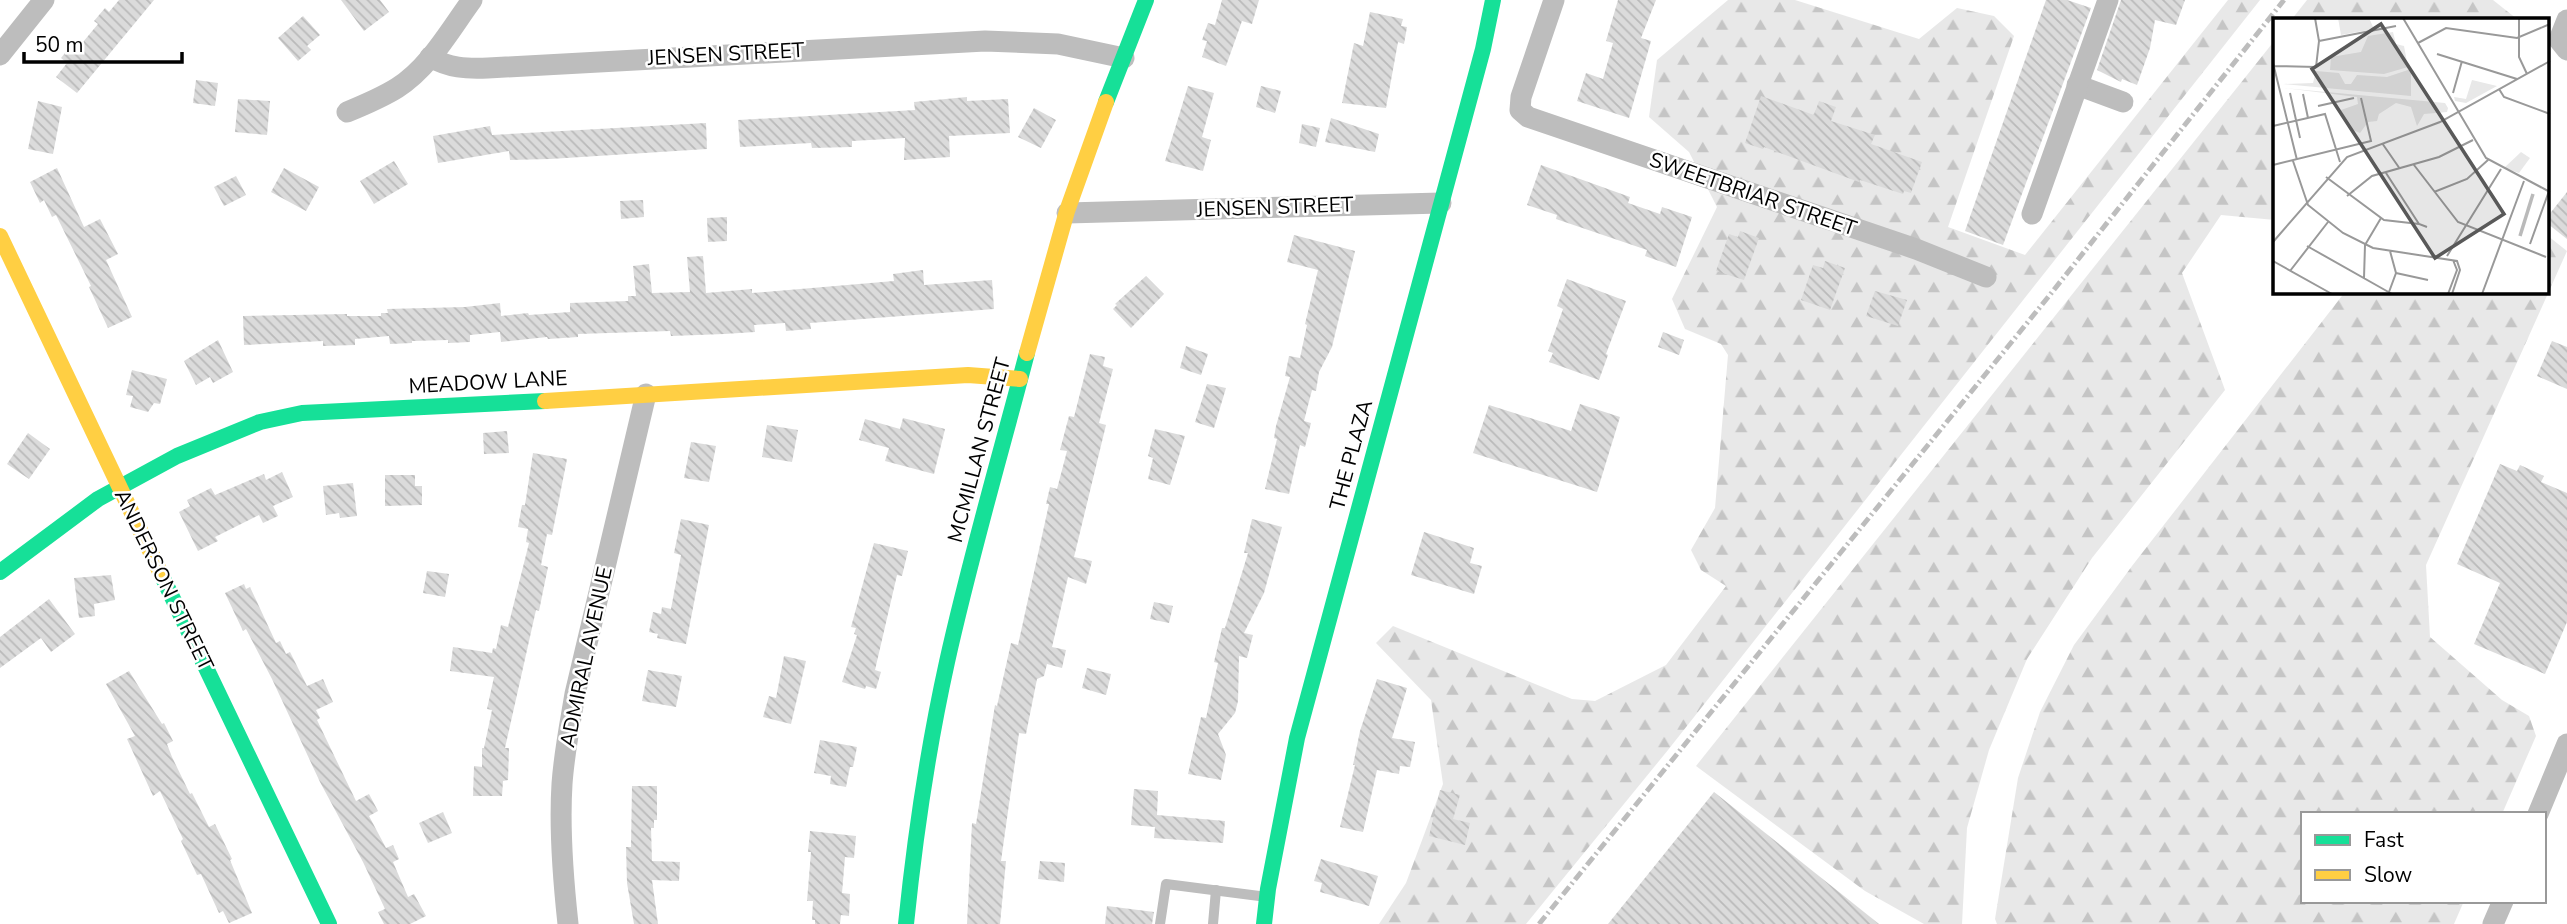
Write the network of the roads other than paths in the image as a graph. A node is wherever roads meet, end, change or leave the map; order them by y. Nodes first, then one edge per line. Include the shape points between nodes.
1 (44, 0) edge
2 (472, 0) edge
3 (1146, 0) edge
4 (1493, 0) edge
5 (1554, 0) edge
6 (2108, 0) edge
7 (2567, 20) edge
8 (2563, 45) edge
9 (0, 55) edge
10 (430, 57) junction
11 (1124, 58) junction
12 (2077, 85) junction
13 (2123, 102) dead end
14 (347, 112) dead end
15 (1441, 202) junction
16 (1068, 213) junction
17 (2032, 214) dead end
18 (0, 236) edge
19 (1986, 277) dead end
20 (1020, 379) junction
21 (646, 394) junction
22 (119, 487) junction
23 (0, 572) edge
24 (2567, 744) edge
25 (2540, 812) edge
26 (1216, 890) junction
27 (1267, 897) junction
28 (2501, 903) edge
29 (329, 924) edge
30 (568, 924) edge
31 (906, 924) edge
32 (1160, 924) edge
33 (1213, 924) edge
34 (1264, 924) edge
35 (2493, 924) edge

1 - 9 street
2 - 10 street
3 - 11 street, MCMILLAN STREET
4 - 15 street, THE PLAZA
5 - 19 street, SWEETBRIAR STREET via 1520,110
6 - 12 street
7 - 8 street
10 - 11 street, JENSEN STREET via 464,69 985,41 1058,44
10 - 14 street via 398,87
11 - 16 street, MCMILLAN STREET
12 - 13 street
12 - 17 street
15 - 16 street, JENSEN STREET
15 - 27 street, THE PLAZA via 1297,738
16 - 20 street, MCMILLAN STREET
18 - 22 street, ANDERSON STREET
20 - 21 street, MEADOW LANE via 968,376
20 - 31 street, MCMILLAN STREET via 935,709
21 - 22 street, MEADOW LANE via 302,413 260,422 205,443
21 - 30 street, ADMIRAL AVENUE via 567,737 562,786
22 - 23 street, MEADOW LANE
22 - 29 street, ANDERSON STREET
24 - 25 street
26 - 27 lane
26 - 32 lane via 1166,884
26 - 33 lane
27 - 34 street, THE PLAZA
28 - 35 street

